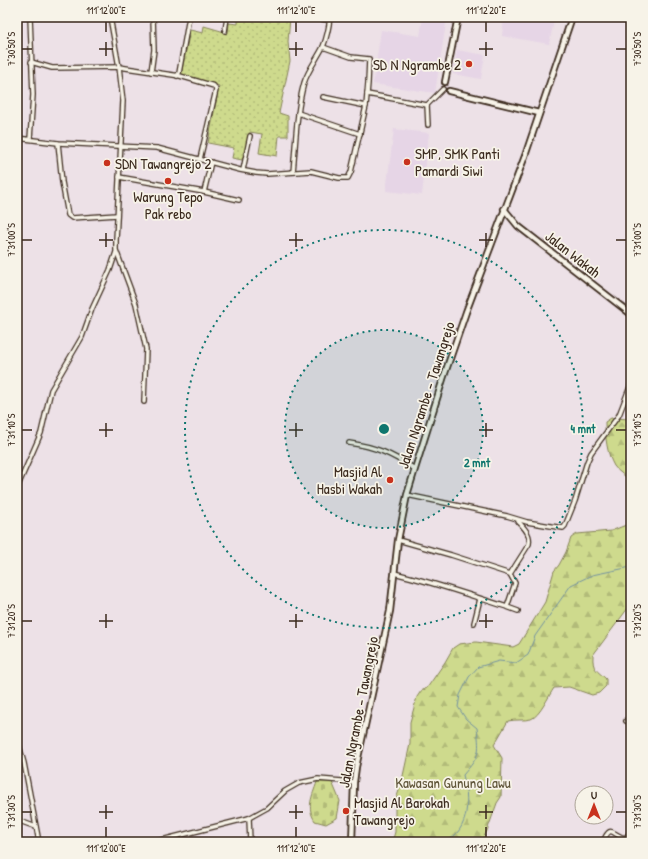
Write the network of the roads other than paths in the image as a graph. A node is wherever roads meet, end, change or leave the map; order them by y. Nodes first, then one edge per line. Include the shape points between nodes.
1 (30, 17) edge
2 (110, 17) edge
3 (153, 17) edge
4 (188, 17) edge
5 (227, 17) edge
6 (303, 17) edge
7 (458, 17) edge
8 (572, 17) edge
9 (330, 19) edge
10 (225, 31) dead end
11 (323, 47) junction
12 (32, 62) junction
13 (119, 68) junction
14 (151, 72) junction
15 (177, 76) junction
16 (445, 82) joint
17 (443, 89) junction
18 (449, 91) joint
19 (367, 94) junction
20 (323, 97) dead end
21 (427, 105) junction
22 (366, 106) junction
23 (298, 113) junction
24 (539, 113) junction
25 (428, 126) dead end
26 (360, 134) junction
27 (250, 136) dead end
28 (17, 138) edge
29 (30, 139) junction
30 (58, 143) junction
31 (121, 147) junction
32 (200, 159) junction
33 (211, 162) junction
34 (243, 170) junction
35 (293, 172) junction
36 (119, 177) junction
37 (204, 192) junction
38 (239, 200) dead end
39 (504, 210) junction
40 (117, 215) junction
41 (116, 250) junction
42 (631, 314) edge
43 (631, 384) edge
44 (629, 394) edge
45 (144, 402) dead end
46 (349, 443) dead end
47 (415, 469) junction
48 (17, 488) edge
49 (407, 495) junction
50 (518, 520) junction
51 (398, 540) junction
52 (394, 573) junction
53 (510, 574) junction
54 (480, 599) junction
55 (507, 607) junction
56 (518, 611) dead end
57 (474, 622) dead end
58 (631, 714) edge
59 (626, 720) dead end
60 (17, 738) edge
61 (354, 782) junction
62 (249, 818) junction
63 (17, 820) edge
64 (36, 827) junction
65 (631, 830) edge
66 (39, 842) edge
67 (157, 842) edge
68 (250, 842) edge
69 (352, 842) edge
70 (602, 842) edge

1 - 12 street
2 - 13 street
3 - 14 street via 154,50
4 - 15 street
5 - 10 street
6 - 9 street
7 - 16 main road
8 - 24 main road, Jalan Ngrambe - Tawangrejo
9 - 11 street
11 - 19 street via 351,57 369,59
11 - 23 street via 305,80
12 - 13 street via 52,68
12 - 29 street via 33,108
13 - 14 street
13 - 31 street via 123,101
14 - 15 street
15 - 32 street via 214,86 216,90
16 - 17 street
17 - 18 street
17 - 21 street
18 - 24 main road
19 - 21 street
19 - 22 street
20 - 22 street
21 - 25 street
22 - 26 street
23 - 26 street
23 - 35 street
24 - 39 main road, Jalan Ngrambe - Tawangrejo
26 - 35 street via 348,178 310,171
27 - 34 street
28 - 29 street
29 - 30 street
30 - 31 street
30 - 40 street via 69,217
31 - 32 street via 157,148
31 - 36 street
32 - 33 street
33 - 34 street
33 - 37 street
34 - 35 street via 267,174
36 - 37 street
36 - 40 street
37 - 38 street
39 - 42 main road, Jalan Wakah via 518,226
39 - 47 main road, Jalan Ngrambe - Tawangrejo via 443,379
40 - 41 street
41 - 45 street via 136,304 146,349
41 - 48 street via 82,337 50,390 41,432
43 - 44 street
44 - 50 street via 619,415 591,453 566,526 560,528
46 - 47 street via 384,452
47 - 49 main road, Jalan Ngrambe - Tawangrejo
49 - 50 street
49 - 51 main road, Jalan Ngrambe - Tawangrejo
50 - 53 street via 529,534 530,540
51 - 52 main road, Jalan Ngrambe - Tawangrejo
51 - 53 street
52 - 54 street via 426,580
52 - 61 main road, Jalan Ngrambe - Tawangrejo via 390,611
53 - 55 street via 515,583
54 - 55 street
54 - 57 street
55 - 56 street
58 - 59 street
60 - 64 street
61 - 62 street via 318,779 299,783 285,791 267,808
61 - 69 main road, Jalan Ngrambe - Tawangrejo
62 - 67 street
62 - 68 street
63 - 64 street
64 - 66 street
65 - 70 street via 625,838 609,831

